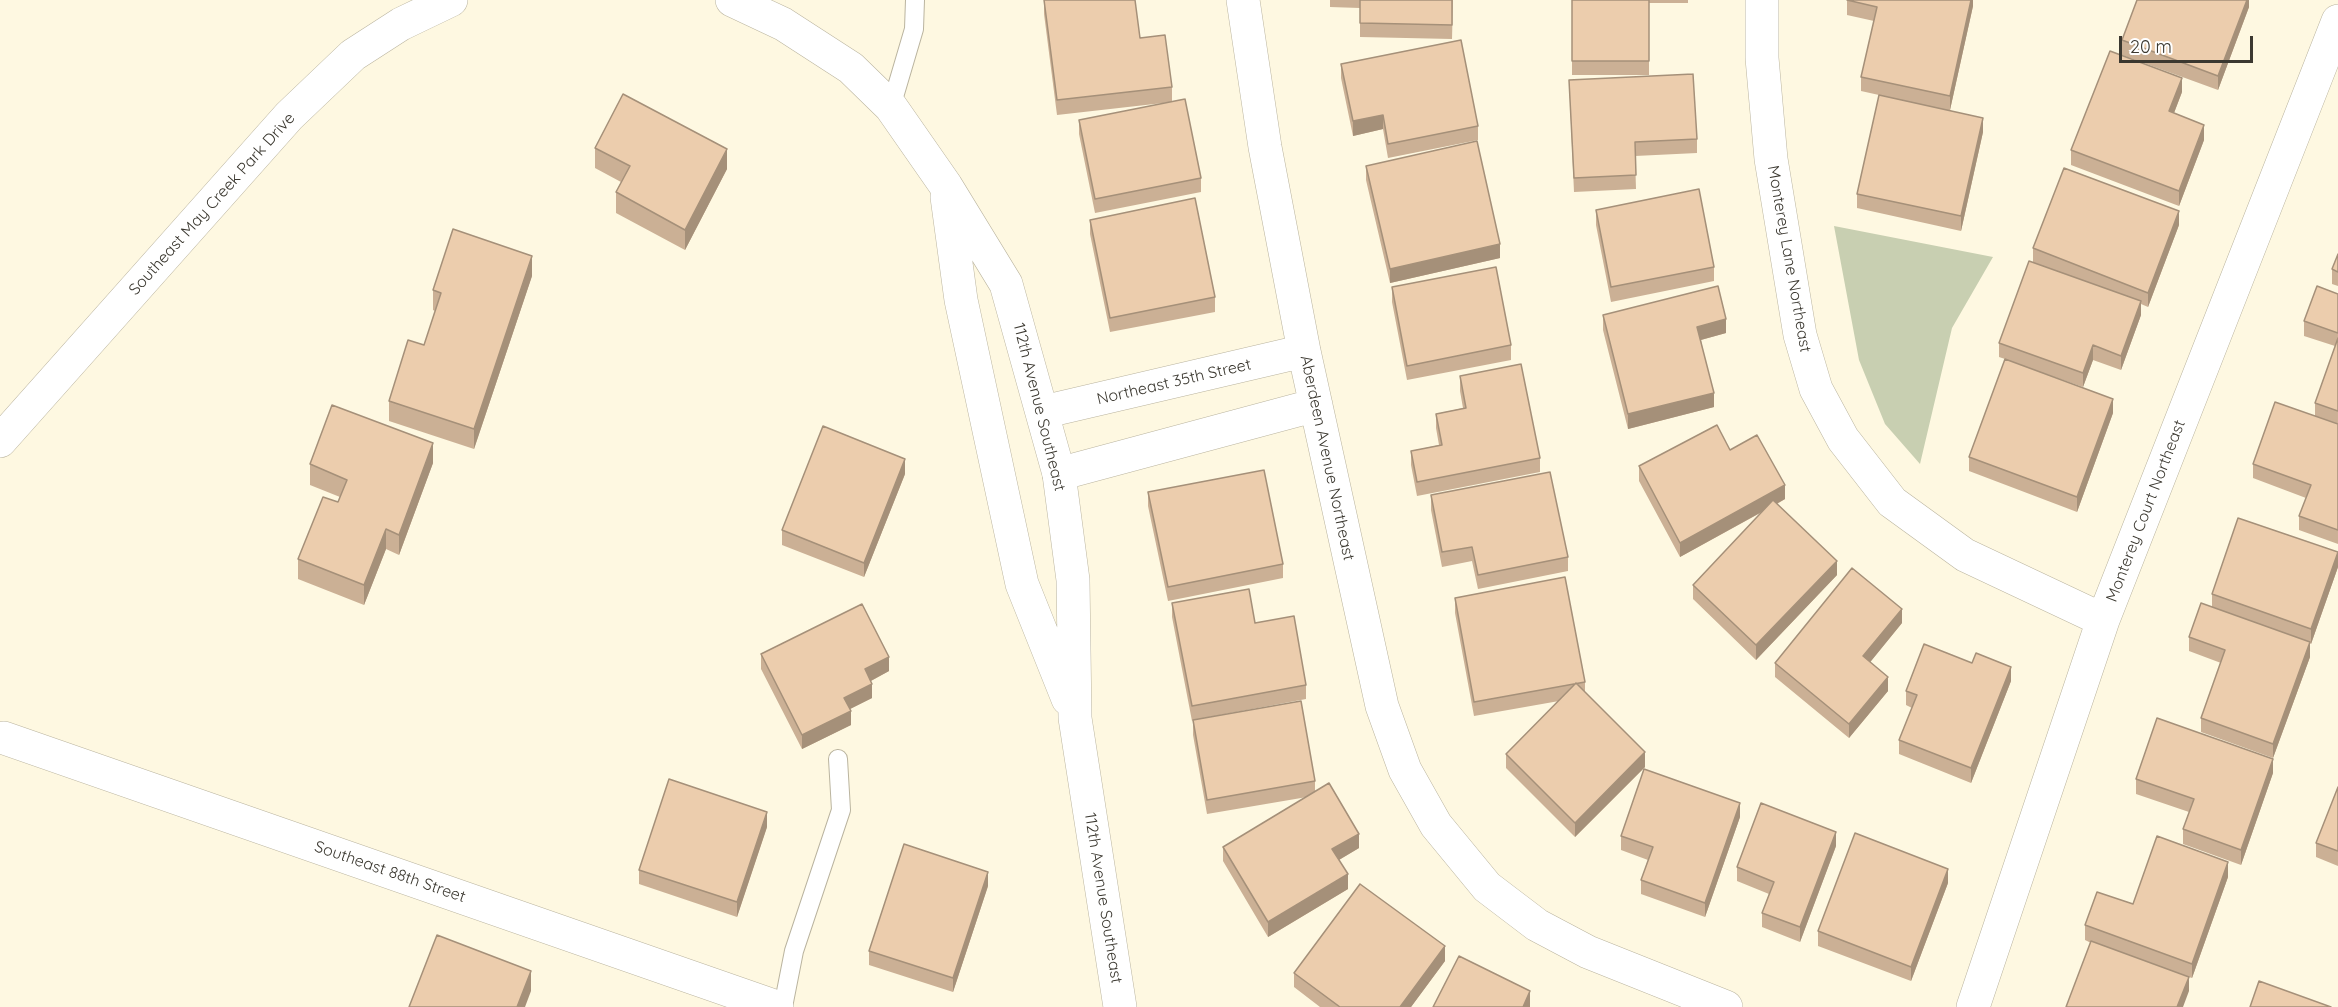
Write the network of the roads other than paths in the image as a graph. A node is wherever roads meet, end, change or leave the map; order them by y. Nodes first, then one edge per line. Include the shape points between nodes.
1 (451, 0) edge
2 (732, 0) edge
3 (915, 0) edge
4 (1243, 0) edge
5 (1762, 0) edge
6 (2338, 21) edge
7 (891, 108) junction
8 (946, 186) junction
9 (1304, 351) junction
10 (1316, 405) junction
11 (1043, 412) junction
12 (0, 441) edge
13 (1059, 474) junction
14 (2103, 620) junction
15 (1075, 718) junction
16 (4, 738) dead end
17 (838, 759) dead end
18 (777, 1007) edge
19 (783, 1007) edge
20 (1120, 1007) edge
21 (1726, 1007) edge
22 (1973, 1007) edge

1 - 12 street, Southeast May Creek Park Drive via 401,24 353,55 289,116
2 - 7 street via 783,24 851,68
3 - 7 lane via 914,29
4 - 9 street, Aberdeen Avenue Northeast via 1265,147
5 - 14 street, Monterey Lane Northeast via 1762,58 1771,159 1800,335 1816,389 1844,439 1892,502 1965,555
6 - 14 street, Monterey Court Northeast
7 - 8 street, 112th Avenue Southeast
8 - 11 street, 112th Avenue Southeast via 1006,284
8 - 15 street, 112th Avenue Southeast via 961,300 1022,584
9 - 10 street, Aberdeen Avenue Northeast
9 - 11 street, Northeast 35th Street
10 - 13 street
10 - 21 street, Aberdeen Avenue Northeast via 1382,706 1404,770 1436,825 1487,887 1537,926 1588,952
11 - 13 street, 112th Avenue Southeast
13 - 15 street, 112th Avenue Southeast via 1073,580
14 - 22 street, Monterey Court Northeast
15 - 20 street, 112th Avenue Southeast
16 - 18 street, Southeast 88th Street
17 - 19 lane via 841,810 794,951

